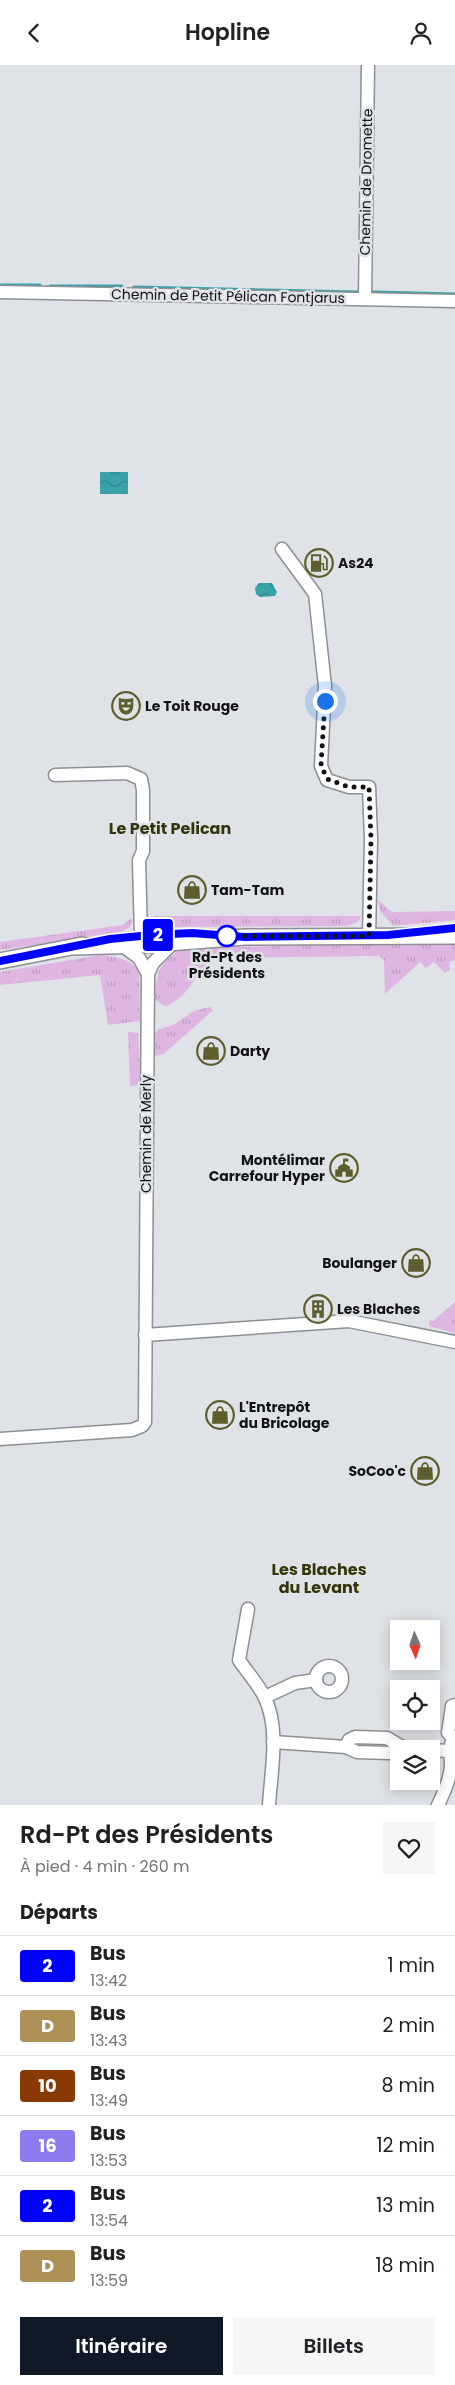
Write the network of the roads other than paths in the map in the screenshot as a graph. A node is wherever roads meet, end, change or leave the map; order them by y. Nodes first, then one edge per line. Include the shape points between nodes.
1 (368, 65) edge
2 (0, 292) edge
3 (364, 299) junction
4 (455, 301) edge
5 (282, 549) dead end
6 (55, 775) dead end
7 (455, 928) edge
8 (388, 935) junction
9 (140, 936) junction
10 (369, 936) junction
11 (455, 936) edge
12 (245, 937) junction
13 (173, 943) junction
14 (123, 946) junction
15 (74, 947) junction
16 (0, 961) edge
17 (148, 974) junction
18 (145, 1335) junction
19 (455, 1341) edge
20 (0, 1439) edge
21 (248, 1609) dead end
22 (316, 1680) dead end
23 (264, 1697) junction
24 (455, 1705) edge
25 (454, 1738) edge
26 (273, 1742) junction
27 (440, 1751) edge
28 (448, 1751) junction
29 (390, 1753) edge
30 (269, 1805) edge
31 (438, 1805) edge

1 - 3 street, Chemin de Dromette
2 - 3 street, Chemin de Petit Pélican Fontjarus
3 - 4 street, Chemin de Petit Pélican Fontjarus
5 - 10 street via 315,594 325,687 321,765 327,779 349,787 369,787
6 - 9 street via 127,773 141,779
7 - 8 main road
8 - 10 main road
8 - 11 main road
9 - 12 main road via 192,933
9 - 15 main road
10 - 12 main road
12 - 13 main road
13 - 14 main road
13 - 17 street via 153,963
14 - 15 main road
14 - 17 street via 139,958
15 - 16 main road
17 - 18 street, Chemin de Merly
18 - 19 street via 349,1321
18 - 20 street, Chemin de Merly via 145,1422 142,1426 132,1430
21 - 23 street via 239,1660
22 - 23 street via 295,1683
23 - 26 street
24 - 25 street via 449,1714 448,1733
25 - 28 street
26 - 29 street via 346,1747 357,1753
26 - 30 street
27 - 28 street
28 - 31 street via 450,1776

